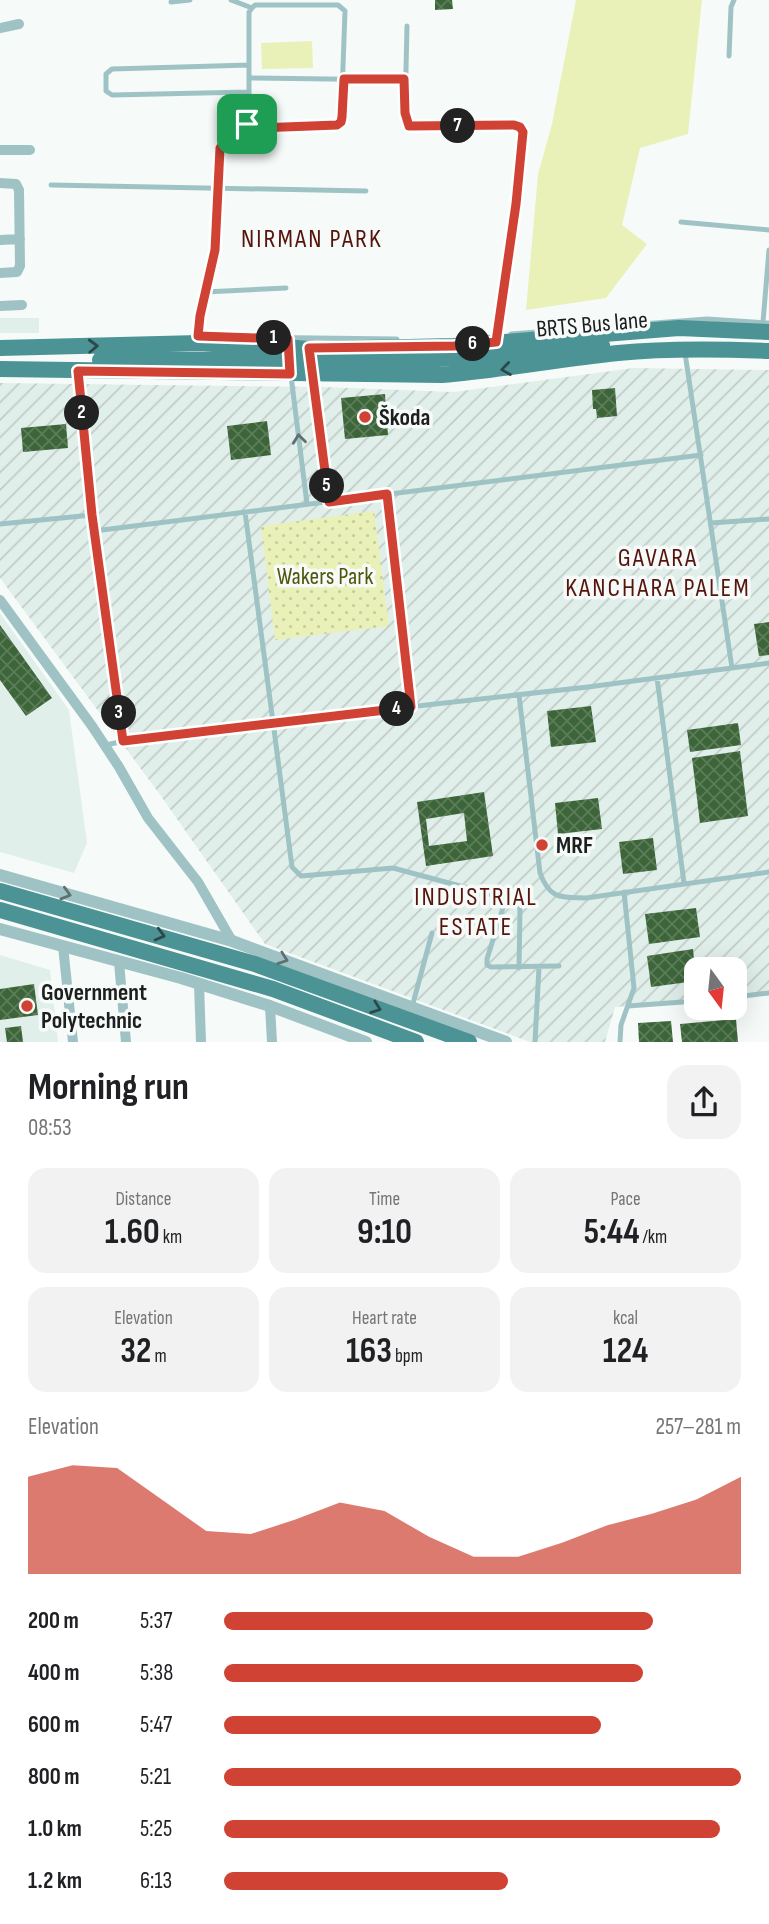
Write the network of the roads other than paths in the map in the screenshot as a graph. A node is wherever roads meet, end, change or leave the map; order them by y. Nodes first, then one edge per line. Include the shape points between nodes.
1 (191, 0) edge
2 (231, 0) edge
3 (734, 0) edge
4 (171, 2) dead end
5 (251, 8) junction
6 (19, 24) dead end
7 (407, 26) dead end
8 (0, 28) edge
9 (729, 55) dead end
10 (249, 65) junction
11 (249, 78) junction
12 (344, 79) junction
13 (404, 79) junction
14 (249, 92) junction
15 (247, 124) junction
16 (0, 150) edge
17 (30, 150) dead end
18 (0, 183) edge
19 (51, 185) dead end
20 (217, 190) junction
21 (366, 191) dead end
22 (681, 222) dead end
23 (769, 230) edge
24 (20, 239) junction
25 (0, 240) edge
26 (769, 250) edge
27 (0, 273) edge
28 (286, 288) dead end
29 (205, 292) junction
30 (22, 305) dead end
31 (0, 306) edge
32 (767, 326) edge
33 (496, 339) junction
34 (769, 342) edge
35 (0, 348) edge
36 (685, 350) junction
37 (769, 351) edge
38 (289, 355) junction
39 (310, 355) junction
40 (0, 360) edge
41 (0, 369) edge
42 (78, 371) junction
43 (701, 455) junction
44 (387, 494) junction
45 (329, 502) junction
46 (307, 504) junction
47 (245, 512) junction
48 (92, 515) junction
49 (769, 519) edge
50 (711, 523) junction
51 (0, 524) edge
52 (94, 531) junction
53 (0, 600) edge
54 (769, 663) edge
55 (732, 667) junction
56 (657, 678) junction
57 (519, 695) junction
58 (411, 707) junction
59 (273, 722) junction
60 (123, 741) junction
61 (105, 746) junction
62 (769, 872) edge
63 (0, 875) edge
64 (684, 883) junction
65 (0, 891) edge
66 (624, 892) junction
67 (506, 898) junction
68 (0, 910) edge
69 (0, 929) edge
70 (432, 933) dead end
71 (232, 940) junction
72 (63, 946) junction
73 (119, 962) junction
74 (559, 966) dead end
75 (539, 967) junction
76 (519, 968) junction
77 (199, 984) junction
78 (769, 993) edge
79 (747, 996) edge
80 (684, 1002) edge
81 (270, 1006) junction
82 (628, 1006) junction
83 (412, 1007) junction
84 (73, 1042) edge
85 (126, 1042) edge
86 (201, 1042) edge
87 (272, 1042) edge
88 (366, 1042) edge
89 (416, 1042) edge
90 (468, 1042) edge
91 (506, 1042) edge
92 (535, 1042) edge
93 (620, 1042) edge

1 - 4 lane
2 - 5 lane
3 - 9 lane
5 - 10 lane
5 - 12 lane via 343,7
6 - 8 street
7 - 13 lane
10 - 11 lane
10 - 14 lane via 112,69 106,74 106,91 112,95
11 - 12 lane
11 - 14 lane
12 - 13 lane
12 - 15 lane via 342,117 337,125 252,128
13 - 33 lane via 409,126 514,125 523,132
14 - 15 lane
15 - 20 lane via 220,148
16 - 17 street
18 - 24 street via 18,186
19 - 20 lane
20 - 21 lane
20 - 29 lane via 215,250
22 - 23 lane
24 - 25 street
24 - 27 street via 19,270
26 - 32 lane
28 - 29 lane
29 - 38 lane via 198,336
30 - 31 street
32 - 33 main road
33 - 39 main road
34 - 39 main road, BRTS Bus lane via 671,340 438,359
35 -> 38 main road via 199,344
36 - 37 main road
36 -> 39 main road via 619,353 442,375
36 - 43 lane
38 - 39 main road
38 - 39 main road
38 - 40 main road
38 - 42 main road
46 -> 38 lane
39 - 45 lane
41 - 42 main road
42 - 48 lane
43 - 44 lane
43 - 50 lane
44 - 45 lane
44 - 58 lane
45 - 46 lane
46 - 47 lane
47 - 52 lane
47 - 59 lane
48 - 51 lane
48 - 52 lane
49 - 50 lane
50 - 55 lane
52 - 60 lane
53 - 61 street
54 - 55 lane
55 - 56 lane
56 - 57 lane
56 - 64 lane
57 - 58 lane
57 - 66 lane via 543,881 557,897
58 - 59 lane
59 - 60 lane
59 - 67 lane via 296,873 393,868
60 - 61 lane
61 - 71 street
62 - 64 lane
63 -> 71 street
64 - 66 lane
65 -> 90 main road via 255,964
66 - 82 lane via 634,988
67 - 76 lane via 519,904
67 - 76 lane via 487,965
68 - 89 main road via 247,981
69 - 72 street
70 - 83 lane
71 -> 83 street
72 - 73 street
72 - 84 street
73 - 77 street
73 - 85 street
74 - 75 lane
75 - 76 lane
75 - 92 lane
77 - 81 street
77 - 86 street
78 - 79 lane
80 - 82 lane
81 - 87 street
81 - 88 street
82 - 93 lane
83 - 91 street

